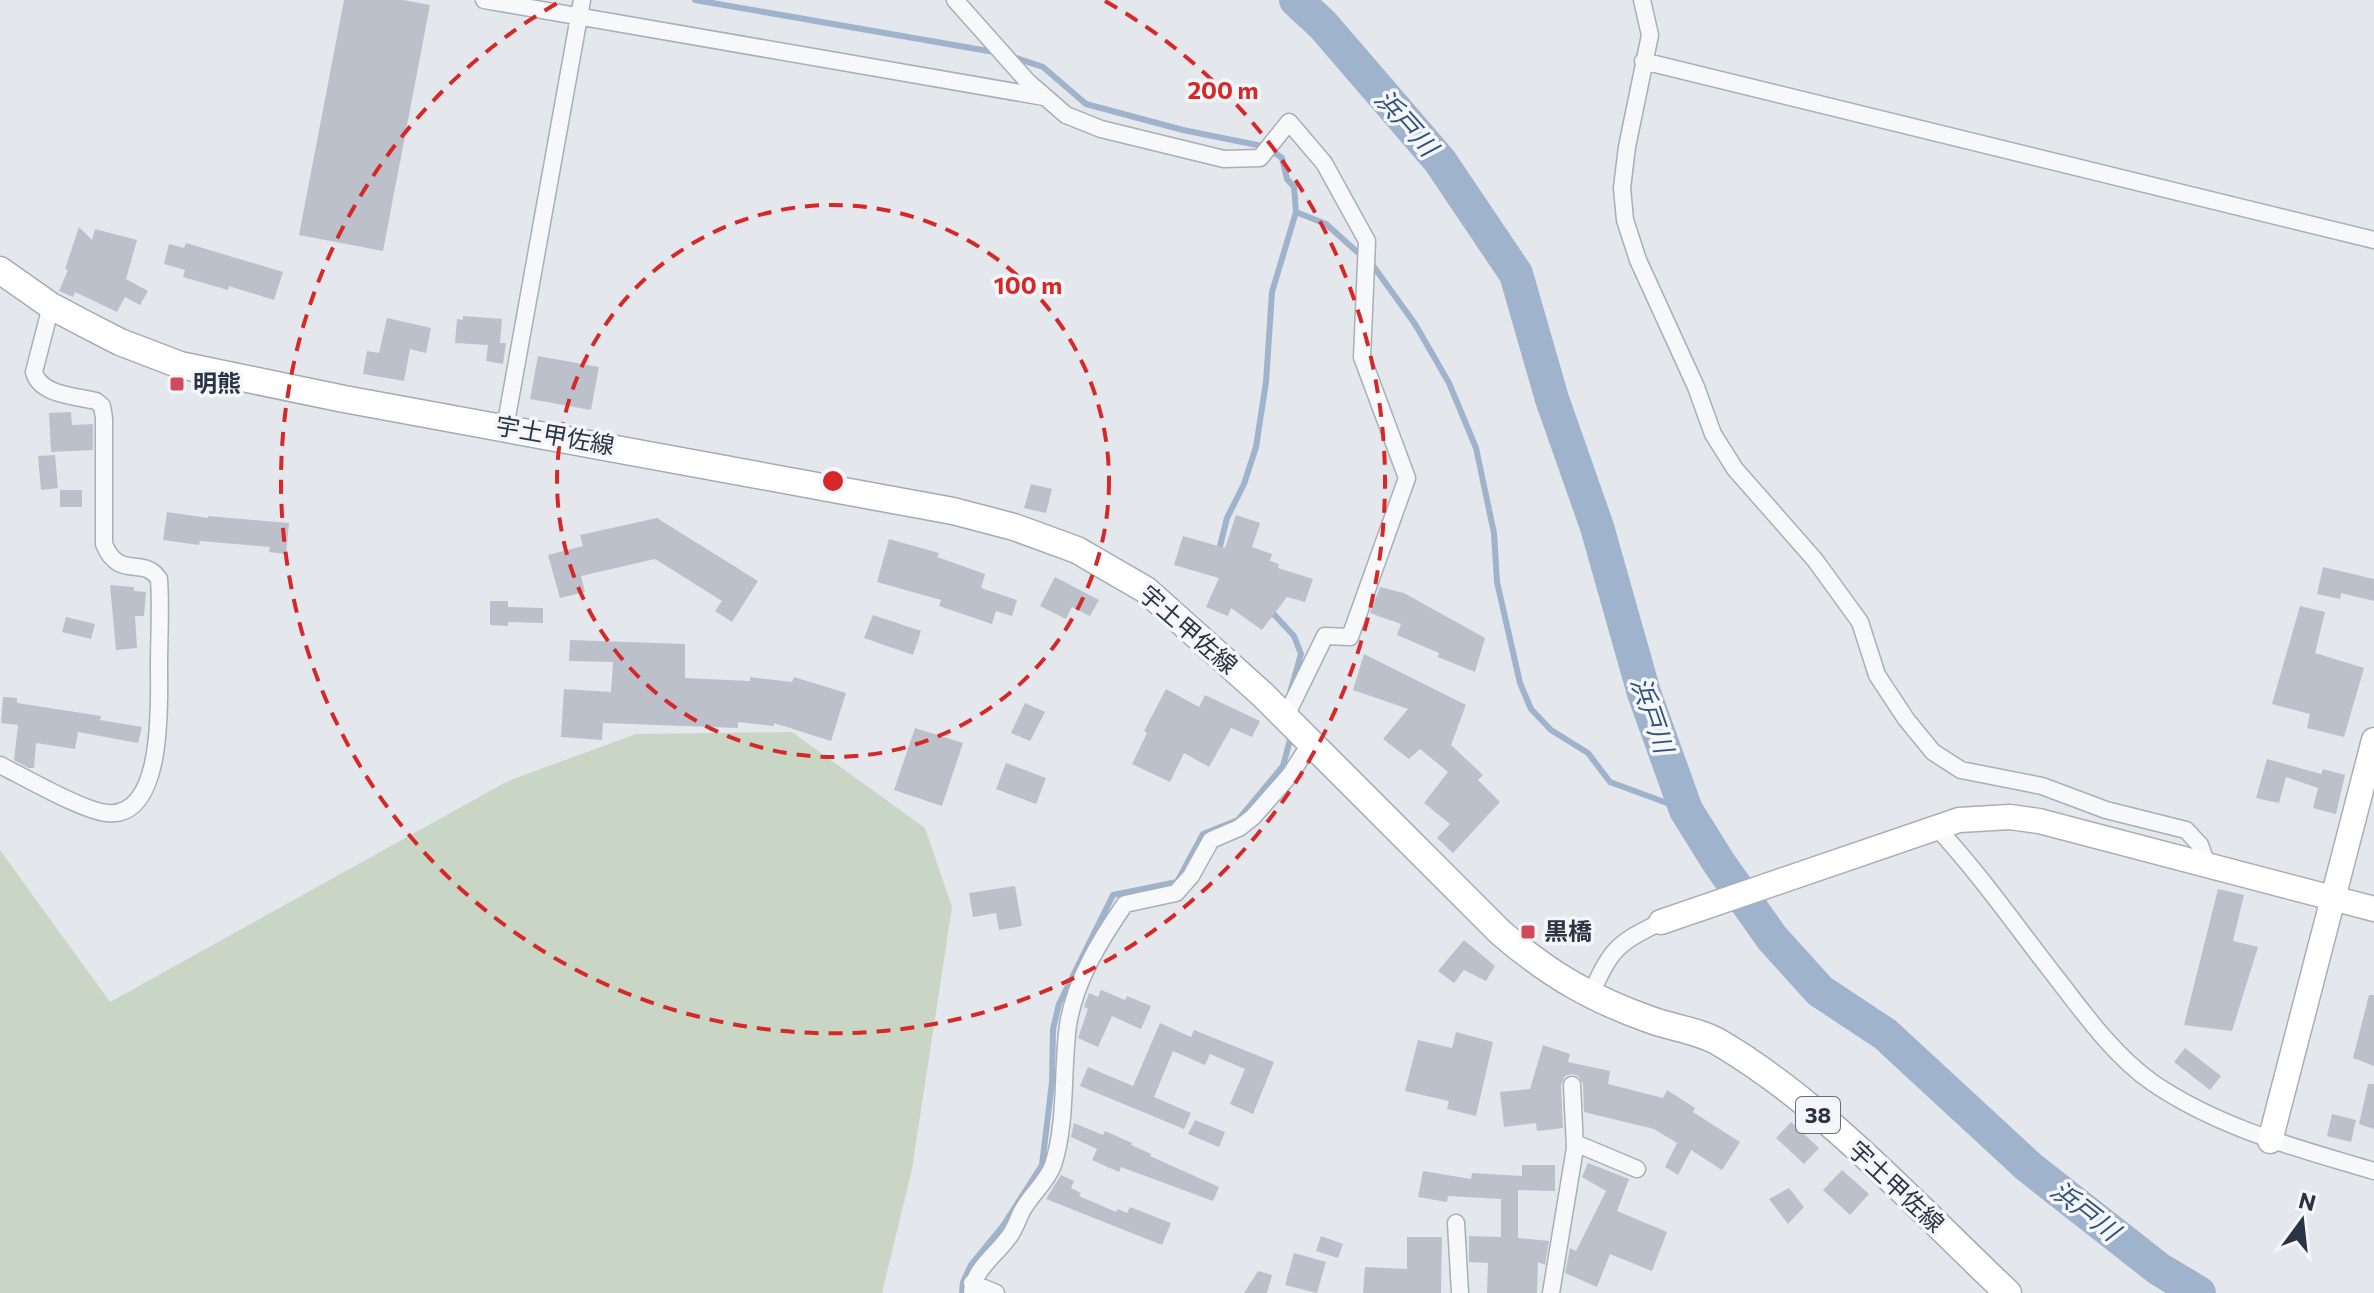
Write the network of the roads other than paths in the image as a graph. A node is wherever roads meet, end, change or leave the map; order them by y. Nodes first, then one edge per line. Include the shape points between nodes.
1 (484, 0) edge
2 (955, 0) edge
3 (1642, 0) edge
4 (580, 8) edge
5 (1643, 61) junction
6 (1045, 97) junction
7 (2374, 240) edge
8 (0, 270) edge
9 (51, 306) junction
10 (505, 428) junction
11 (1285, 718) junction
12 (2374, 740) edge
13 (1310, 744) junction
14 (0, 765) edge
15 (1928, 830) junction
16 (2207, 864) junction
17 (2334, 900) junction
18 (2374, 909) edge
19 (1661, 922) joint
20 (1590, 996) junction
21 (1572, 1085) dead end
22 (2270, 1141) junction
23 (1575, 1143) junction
24 (1637, 1169) dead end
25 (2374, 1171) edge
26 (1456, 1223) dead end
27 (972, 1288) edge
28 (996, 1293) edge
29 (1460, 1293) edge
30 (1551, 1293) edge
31 (2008, 1293) edge

1 - 4 street
2 - 6 street
3 - 5 street via 1650,35
4 - 6 street
4 - 10 street
5 - 7 street
5 - 16 street via 1622,188 1625,220 1638,260 1713,434 1735,469 1815,560 1860,622 1877,675 1906,719 1933,752 1961,770 2042,786 2106,810 2186,830 2200,845
6 - 11 street via 1066,115 1101,129 1224,159 1260,158 1289,122 1324,163 1367,241 1362,357 1407,478 1350,637 1325,636
8 - 9 main road, 宇土甲佐線 / 38
9 - 10 main road, 宇土甲佐線 / 38 via 120,342 180,365
9 - 14 street via 34,372 37,382 102,406 104,544 109,557 122,566 146,569 159,579 159,732 153,768 137,801 125,810 107,813
10 - 11 main road, 宇土甲佐線 / 38 via 953,511 1077,550 1146,590
11 - 13 main road, 宇土甲佐線 / 38
12 - 17 street
13 - 20 main road, 宇土甲佐線 / 38 via 1501,933 1538,965
13 - 27 street via 1253,817 1211,840 1176,893 1125,904 1101,939 1068,1025 1053,1167
15 - 16 street via 1959,820 2010,817
15 - 19 street
15 - 22 street via 1964,857 2098,1031 2151,1081 2224,1123
16 - 17 street
17 - 18 street
17 - 22 street
19 - 20 street via 1626,939 1605,962
20 - 31 main road, 宇土甲佐線 / 38 via 1716,1040 1758,1066 1831,1125
21 - 23 street
22 - 25 street
23 - 24 street
23 - 30 street
26 - 29 street
27 - 28 street

